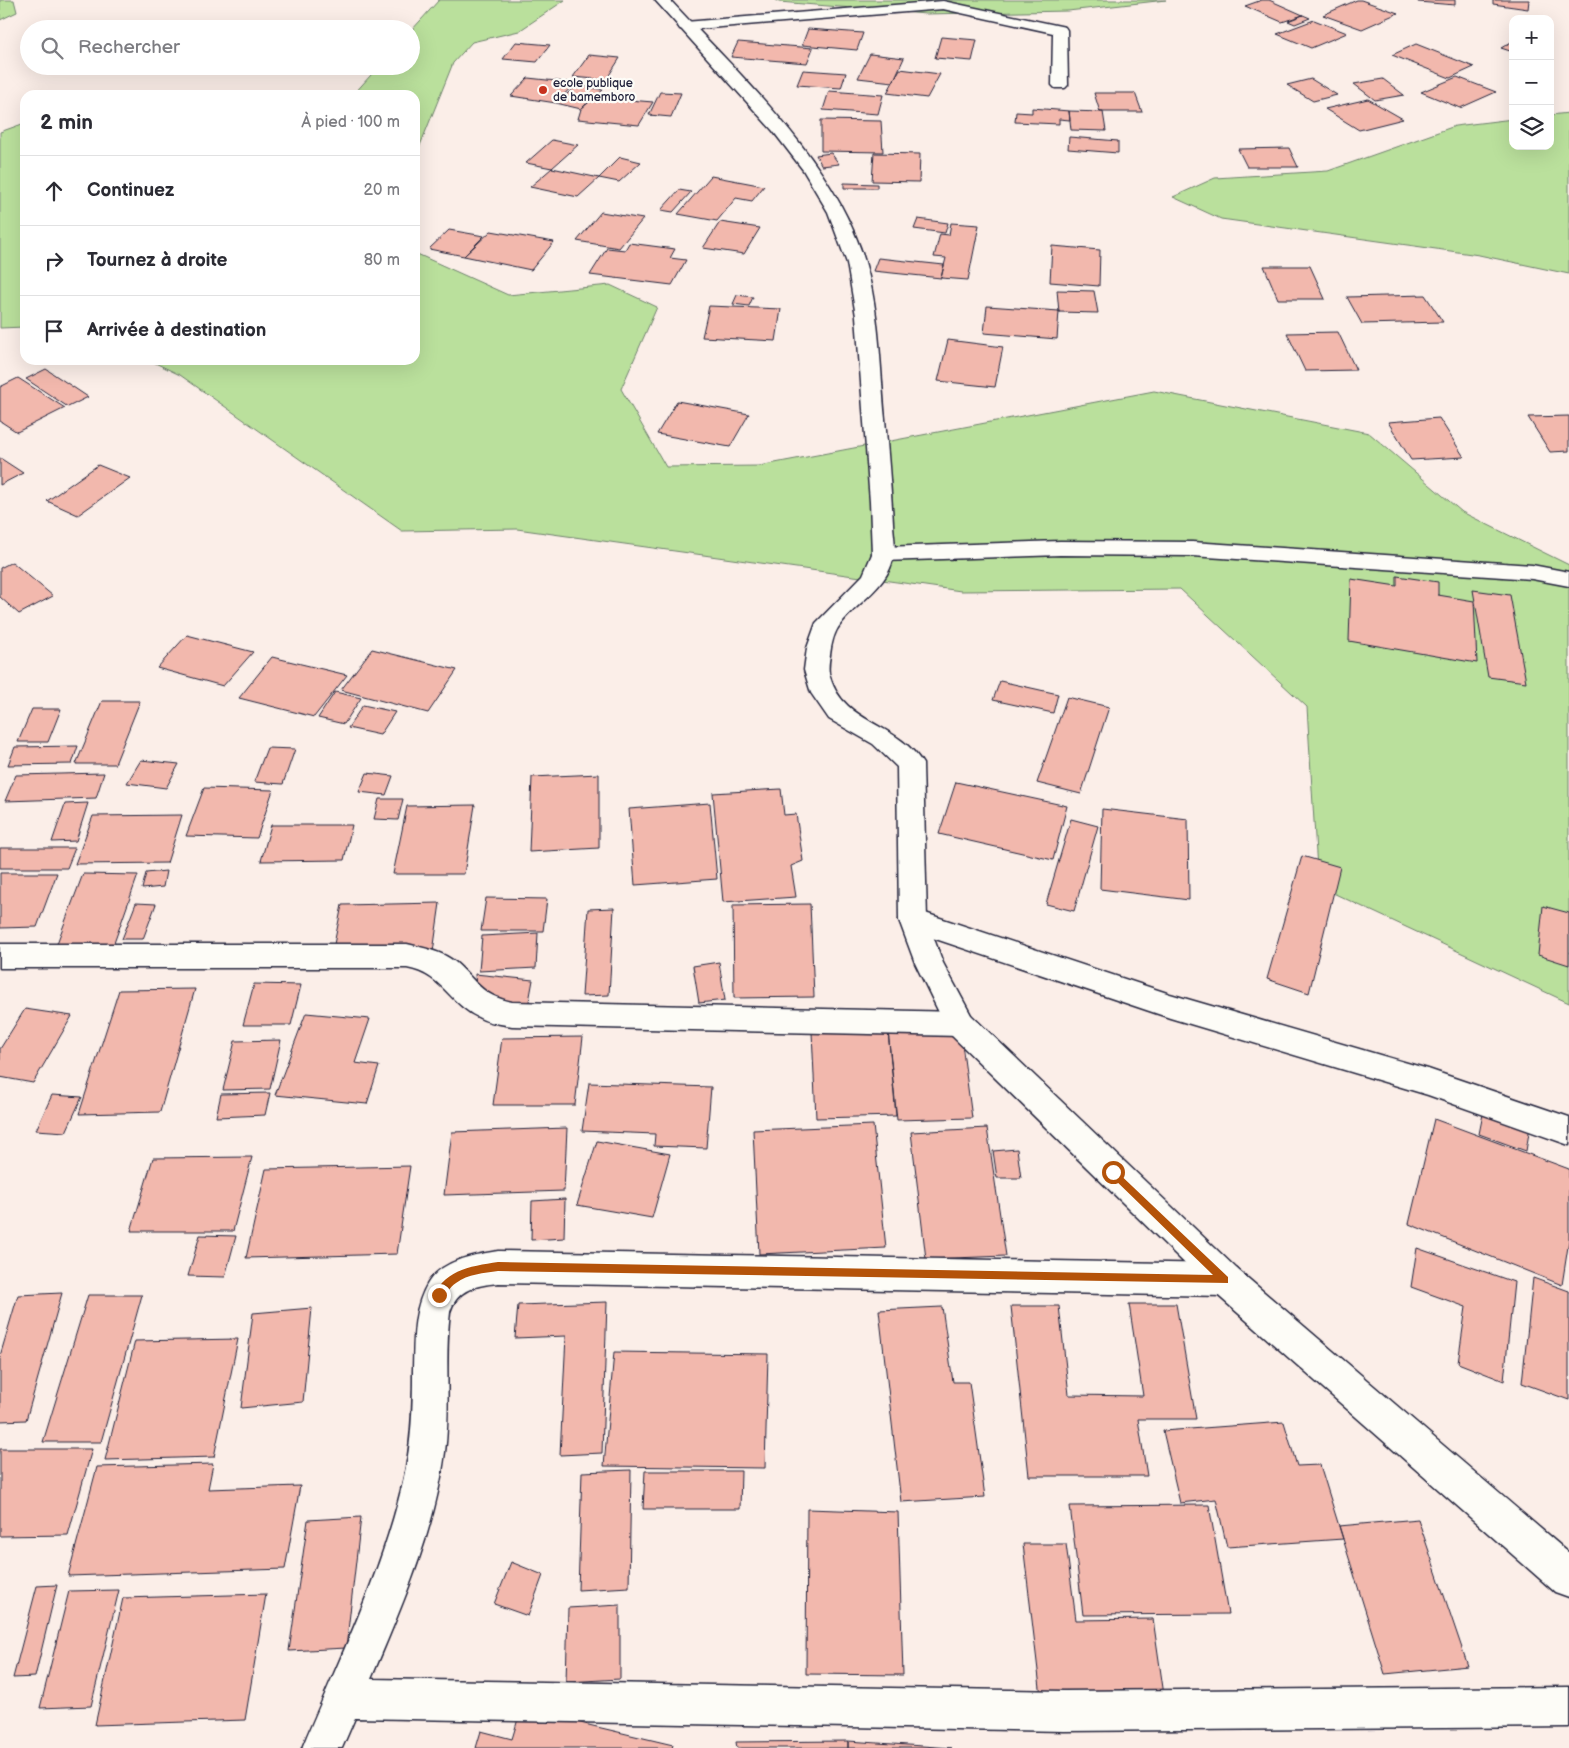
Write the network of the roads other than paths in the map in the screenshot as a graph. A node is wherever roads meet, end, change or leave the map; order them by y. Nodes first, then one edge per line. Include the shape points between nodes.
1 (662, 0) edge
2 (686, 26) junction
3 (1060, 85) dead end
4 (883, 554) junction
5 (1569, 578) edge
6 (913, 920) junction
7 (0, 956) edge
8 (960, 1024) junction
9 (1569, 1131) edge
10 (1225, 1280) junction
11 (1569, 1578) edge
12 (342, 1698) junction
13 (1569, 1707) edge
14 (322, 1748) edge

1 - 2 street
2 - 3 street via 943,5 1060,30
2 - 4 street via 779,128 810,168 837,212 853,254 866,316
4 - 5 street via 1060,548 1192,549 1532,572
4 - 6 street via 871,580 828,624 819,648 816,670 823,693 838,713 882,738 910,764
6 - 8 street via 929,963
6 - 9 street via 1170,1006 1428,1082
7 - 8 street via 407,956 428,960 444,970 471,997 489,1009 512,1014
8 - 10 street
10 - 11 street
10 - 12 street via 498,1267 469,1271 452,1280 439,1295 433,1314 430,1412 423,1474 407,1535 383,1604
12 - 13 street via 1064,1711
12 - 14 street

